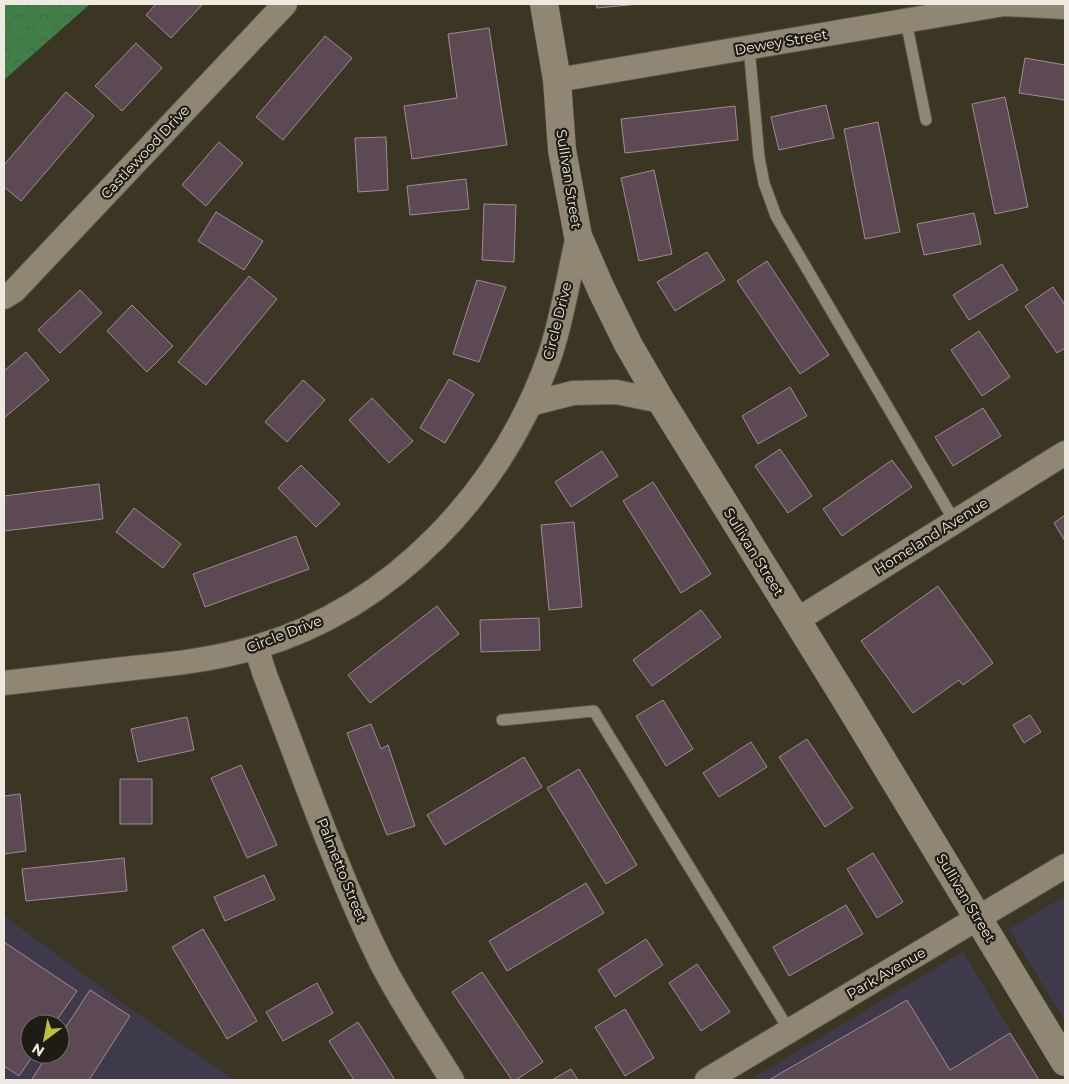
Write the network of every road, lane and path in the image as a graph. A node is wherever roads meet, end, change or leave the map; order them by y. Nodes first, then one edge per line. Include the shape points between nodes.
1 (285, 4) edge
2 (544, 4) edge
3 (1005, 4) edge
4 (1065, 7) edge
5 (906, 21) junction
6 (749, 47) junction
7 (557, 80) junction
8 (926, 120) dead end
9 (578, 236) junction
10 (4, 297) edge
11 (661, 401) junction
12 (530, 404) junction
13 (1065, 453) edge
14 (954, 522) junction
15 (797, 620) junction
16 (256, 647) junction
17 (4, 683) edge
18 (502, 720) dead end
19 (1065, 866) edge
20 (978, 919) junction
21 (789, 1030) junction
22 (1065, 1062) edge
23 (452, 1080) edge
24 (707, 1080) edge

1 - 10 street, Castlewood Drive via 14,291
2 - 7 street, Sullivan Street
3 - 4 street, Dewey Street
3 - 5 street, Dewey Street
5 - 6 street, Dewey Street
5 - 8 lane
6 - 7 street, Dewey Street
6 - 14 lane via 760,157 764,182 776,216
7 - 9 street, Sullivan Street via 562,150
9 - 11 street, Sullivan Street via 628,344
9 - 12 street, Circle Drive via 550,357
11 - 12 street via 616,392 573,393
11 - 15 street, Sullivan Street
12 - 16 street, Circle Drive via 514,439 485,482 420,554 348,607 306,629
13 - 14 street, Homeland Avenue
14 - 15 street, Homeland Avenue
15 - 20 street, Sullivan Street
16 - 17 street, Circle Drive via 195,661
16 - 23 street, Palmetto Street via 340,870 370,939 390,980
18 - 21 lane via 594,710
19 - 20 street, Park Avenue
20 - 21 street, Park Avenue
20 - 22 street, Sullivan Street
21 - 24 street, Park Avenue

